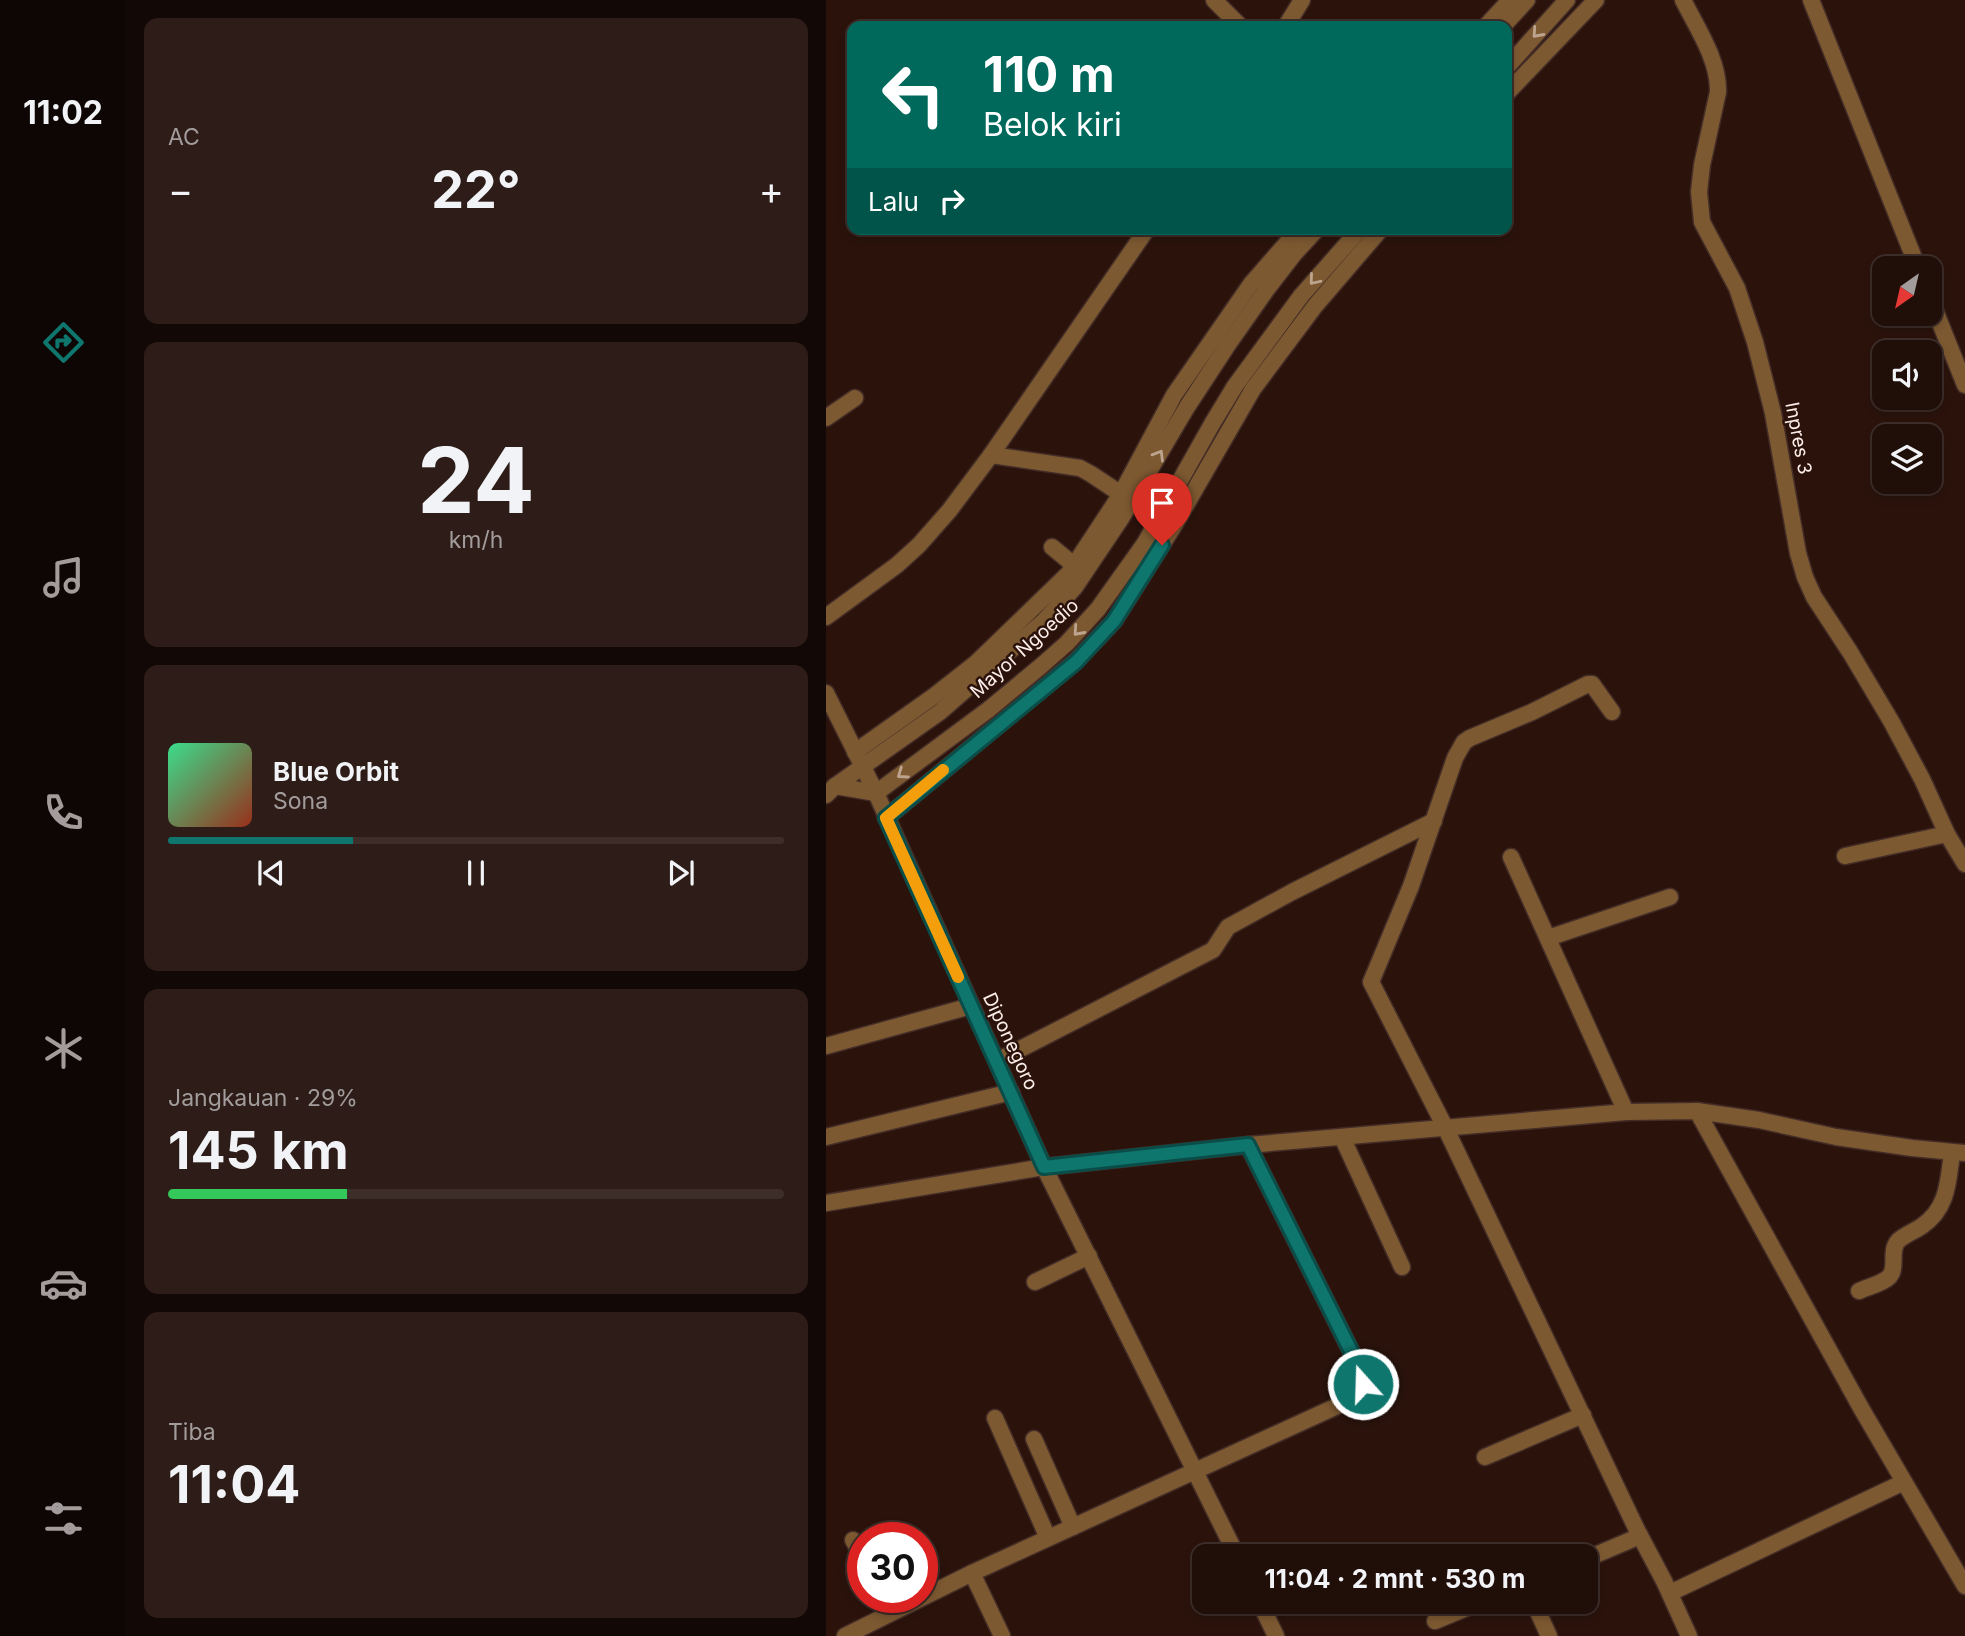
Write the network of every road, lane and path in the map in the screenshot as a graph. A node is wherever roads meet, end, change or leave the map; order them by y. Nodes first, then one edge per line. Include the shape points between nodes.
1 (1214, 0) edge
2 (1302, 0) edge
3 (1510, 0) edge
4 (1527, 0) edge
5 (1567, 0) edge
6 (1596, 0) edge
7 (1683, 0) edge
8 (1811, 0) edge
9 (1235, 21) edge
10 (1289, 21) edge
11 (1491, 21) edge
12 (1508, 21) edge
13 (1512, 61) edge
14 (1512, 88) edge
15 (1143, 235) edge
16 (1294, 235) edge
17 (1312, 235) edge
18 (1355, 235) edge
19 (1376, 235) edge
20 (1913, 256) edge
21 (1941, 326) edge
22 (1965, 385) edge
23 (855, 398) dead end
24 (826, 418) edge
25 (991, 455) junction
26 (1119, 492) junction
27 (1075, 587) junction
28 (1098, 609) junction
29 (826, 617) edge
30 (826, 693) edge
31 (1612, 712) dead end
32 (859, 759) junction
33 (830, 790) edge
34 (876, 793) junction
35 (886, 818) junction
36 (1434, 821) junction
37 (1947, 834) junction
38 (1845, 856) dead end
39 (1511, 858) dead end
40 (1965, 864) edge
41 (1671, 897) dead end
42 (1548, 938) junction
43 (971, 1006) junction
44 (826, 1046) edge
45 (997, 1061) junction
46 (1012, 1091) junction
47 (1697, 1111) junction
48 (1626, 1112) junction
49 (1446, 1129) junction
50 (826, 1137) edge
51 (1342, 1137) junction
52 (1248, 1145) junction
53 (1959, 1153) edge
54 (1044, 1167) junction
55 (826, 1203) edge
56 (1089, 1256) junction
57 (1402, 1268) dead end
58 (1035, 1282) dead end
59 (1859, 1291) dead end
60 (1583, 1415) junction
61 (995, 1418) dead end
62 (1034, 1439) dead end
63 (1485, 1457) dead end
64 (1196, 1471) junction
65 (1904, 1482) junction
66 (1073, 1527) junction
67 (1640, 1536) junction
68 (1048, 1538) junction
69 (1231, 1544) edge
70 (1598, 1554) edge
71 (972, 1573) junction
72 (1965, 1586) edge
73 (1670, 1593) junction
74 (892, 1614) joint
75 (1265, 1614) edge
76 (1452, 1614) edge
77 (1539, 1614) edge
78 (1435, 1621) dead end
79 (863, 1632) edge
80 (845, 1636) edge
81 (1002, 1636) edge
82 (1276, 1636) edge
83 (1549, 1636) edge
84 (1689, 1636) edge

1 - 9 street
2 - 10 street
3 - 11 street
4 - 12 street
5 -> 13 street
6 - 14 street
7 - 37 street, Inpres 3 via 1715,66 1718,83 1699,192 1702,222 1737,288 1755,342 1805,577 1891,720
8 - 20 street
15 - 25 street
16 - 26 street via 1251,284 1174,395
27 -> 17 street, Mayor Ngoedio via 1227,346
18 -> 28 street, Mayor Ngoedio via 1301,296 1235,386 1145,543
19 - 35 street via 1253,389 1114,621 1076,662
21 - 22 street
23 - 24 street
25 - 26 street via 1064,465 1091,474
25 - 29 street via 919,545
26 - 32 street via 1063,556 1009,632
27 - 28 street
27 - 32 street, Mayor Ngoedio via 1044,621 940,712
28 -> 34 street, Mayor Ngoedio via 1020,684
30 - 32 street, Diponegoro
31 - 36 street via 1588,684 1470,738 1455,758
32 - 33 street, Mayor Ngoedio
32 - 34 street, Diponegoro
33 - 34 street, Mayor Ngoedio
34 - 35 street, Diponegoro
35 - 43 street, Diponegoro
36 - 45 street via 1228,927 1213,950
36 - 49 street via 1371,982
37 - 38 street
37 - 40 street, Inpres 3
39 - 42 street
41 - 42 street
42 - 48 street
43 - 44 street
43 - 45 street, Diponegoro
45 - 46 street, Diponegoro
46 - 50 street
46 - 54 street, Diponegoro
47 - 48 street
47 - 53 street via 1759,1119 1836,1137
47 - 65 street
48 - 49 street
49 - 51 street
49 - 60 street
51 - 52 street
51 - 57 street
52 - 54 street
52 - 64 street via 1356,1361 1363,1384 1335,1407
53 - 59 street via 1938,1212 1898,1241 1888,1278
54 - 55 street
54 - 56 street, Diponegoro
56 - 58 street
56 - 64 street, Diponegoro
60 - 63 street
60 - 67 street
61 - 68 street
62 - 66 street
64 - 66 street
64 - 69 street, Diponegoro
65 - 72 street
65 - 73 street
66 - 68 street
67 - 70 street
67 - 73 street
68 - 71 street
71 - 74 street
71 - 81 street
73 - 84 street
74 - 79 street
75 - 82 street
76 - 78 street
77 - 83 street
79 - 80 street

